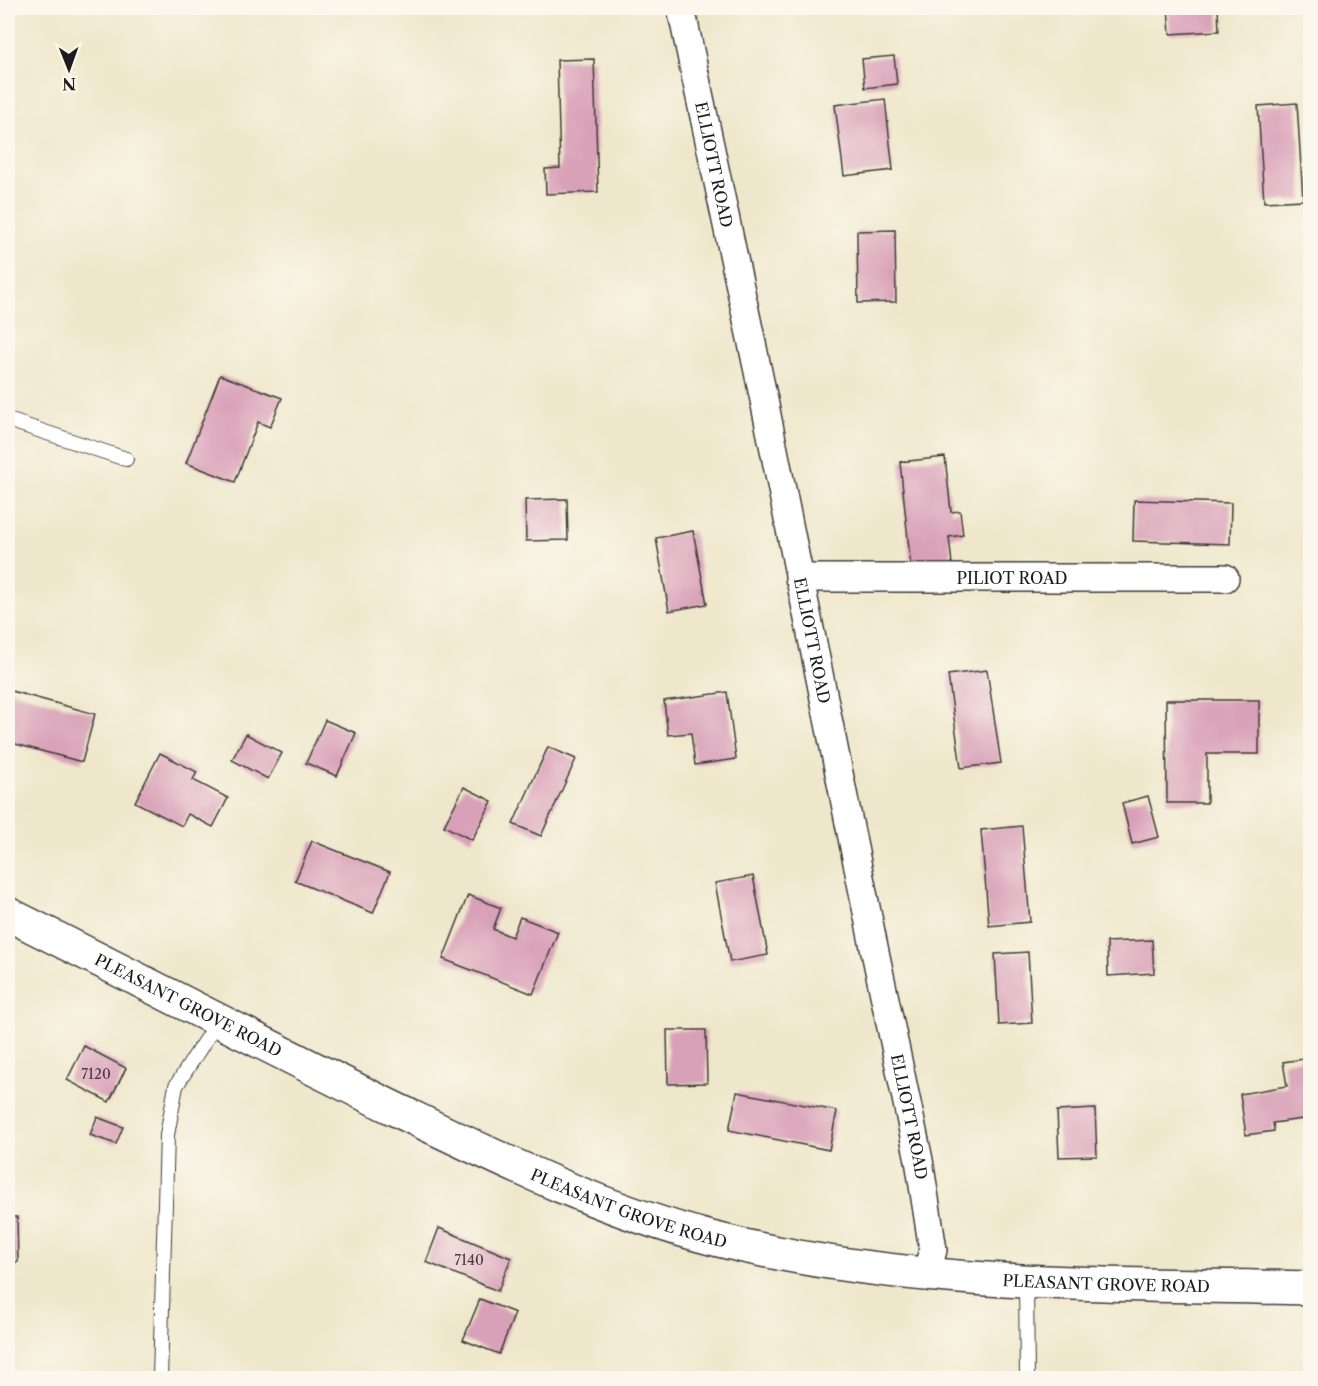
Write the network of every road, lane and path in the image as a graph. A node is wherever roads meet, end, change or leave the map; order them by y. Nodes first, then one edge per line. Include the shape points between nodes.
1 (681, 8) edge
2 (8, 420) edge
3 (126, 459) dead end
4 (800, 578) junction
5 (1226, 578) dead end
6 (8, 914) edge
7 (218, 1020) junction
8 (926, 1275) junction
9 (1026, 1281) junction
10 (1311, 1288) edge
11 (160, 1378) edge
12 (1027, 1378) edge

1 - 4 street, ELLIOTT ROAD
2 - 3 lane
4 - 5 street, PILIOT ROAD
4 - 8 street, ELLIOTT ROAD via 919,1160 933,1250
6 - 7 street, PLEASANT GROVE ROAD
7 - 8 street, PLEASANT GROVE ROAD via 476,1148 589,1197 670,1226 780,1255
7 - 11 lane via 176,1086 167,1135
8 - 9 street, PLEASANT GROVE ROAD
9 - 10 street, PLEASANT GROVE ROAD
9 - 12 lane

